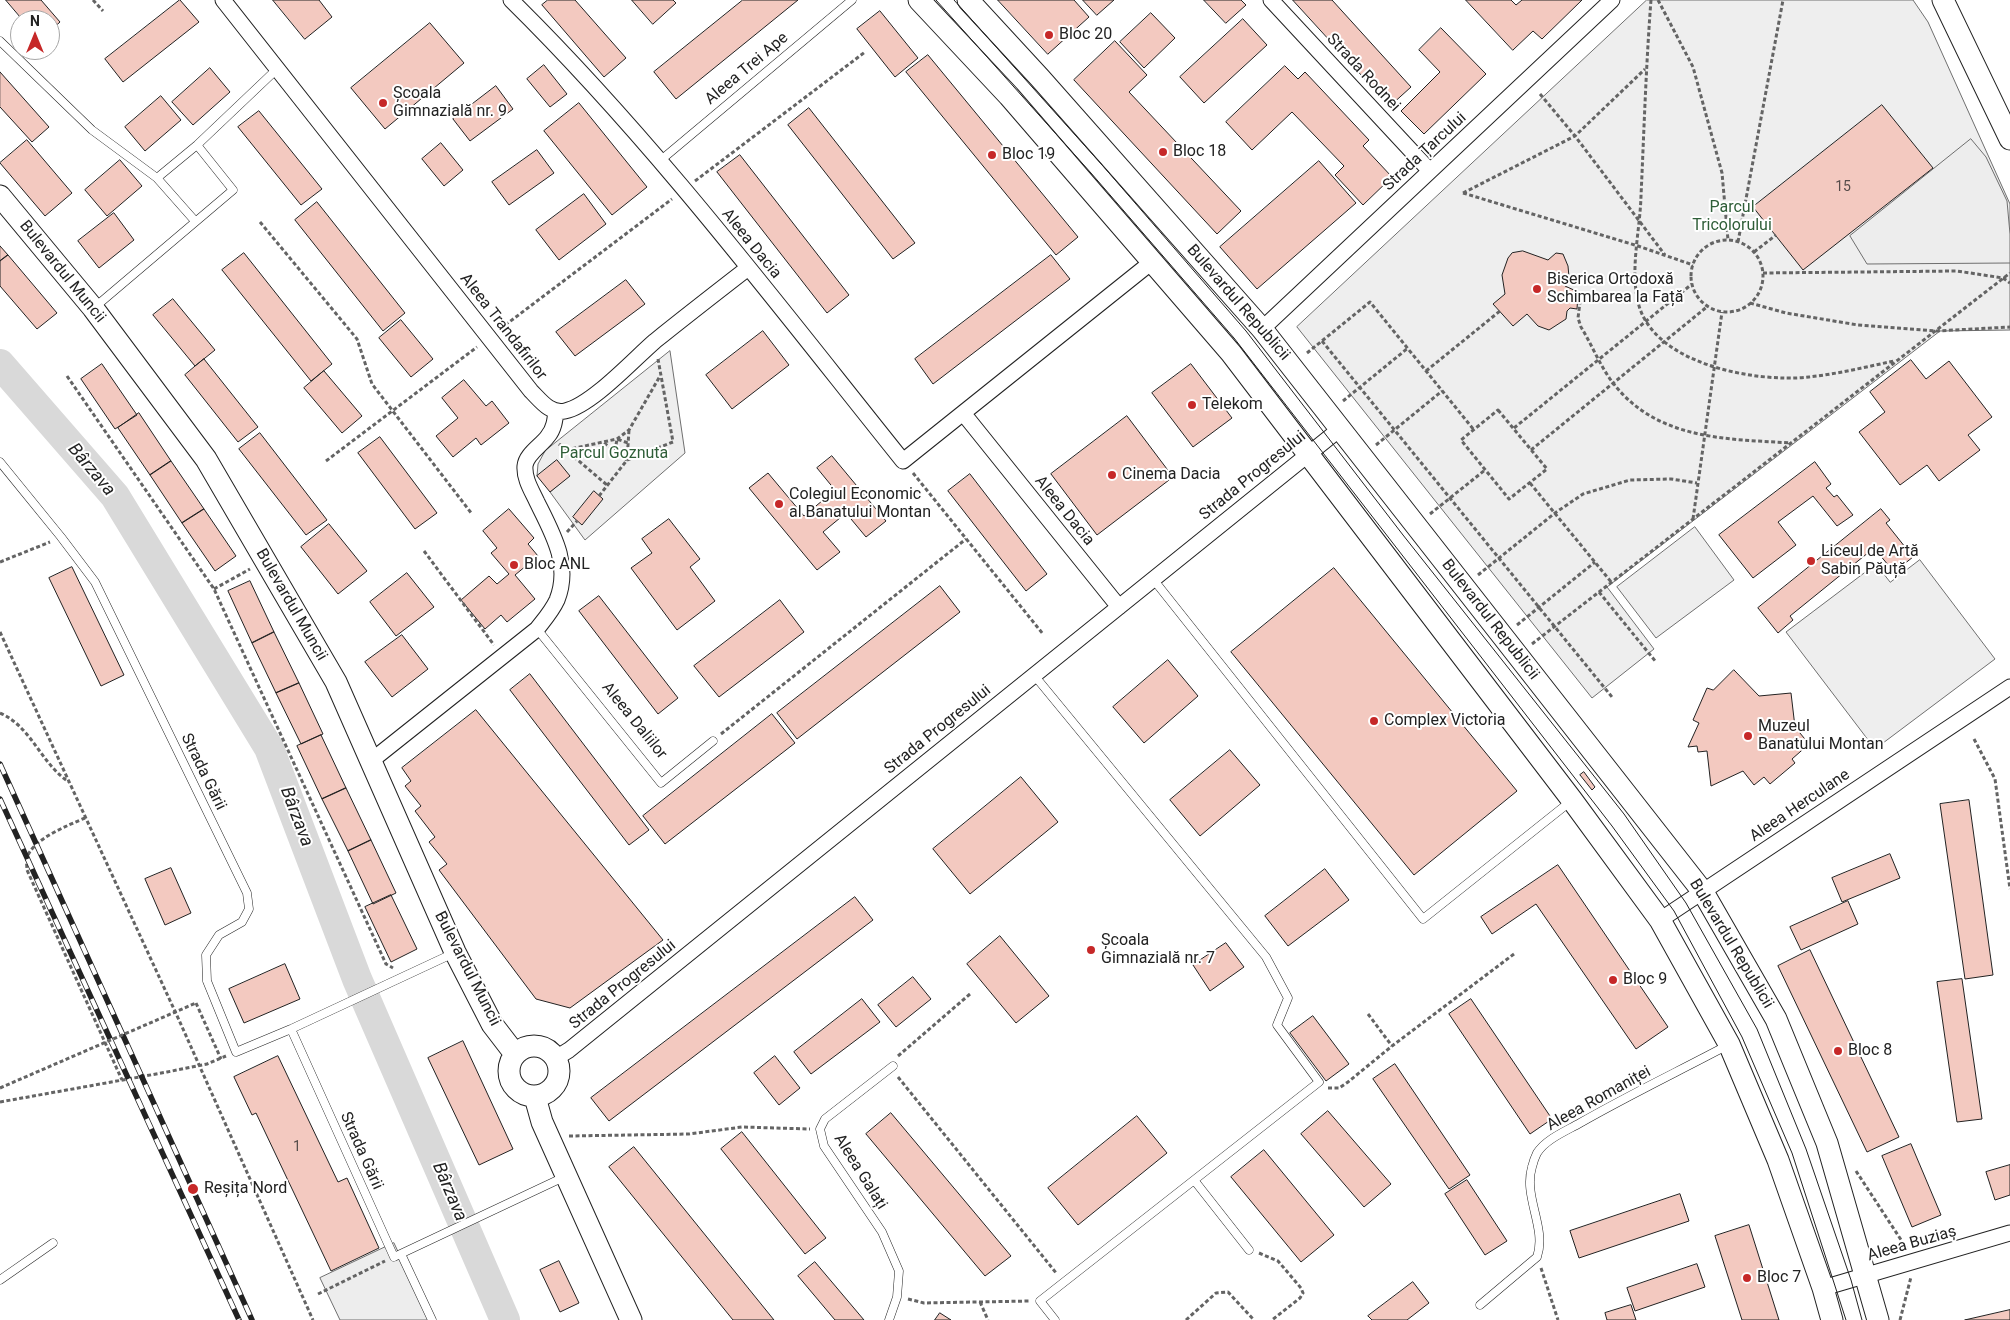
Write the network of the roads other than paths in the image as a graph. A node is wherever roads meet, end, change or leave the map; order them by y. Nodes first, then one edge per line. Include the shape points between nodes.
1 (223, 0) edge
2 (511, 0) edge
3 (852, 0) edge
4 (919, 0) edge
5 (968, 0) edge
6 (1271, 0) edge
7 (1612, 0) edge
8 (1943, 0) edge
9 (0, 42) edge
10 (278, 69) junction
11 (2010, 139) edge
12 (197, 145) junction
13 (661, 160) junction
14 (1430, 171) junction
15 (157, 178) junction
16 (0, 196) edge
17 (195, 221) junction
18 (1153, 262) junction
19 (748, 268) junction
20 (93, 308) junction
21 (1262, 329) junction
22 (556, 411) junction
23 (963, 413) junction
24 (1341, 428) junction
25 (1309, 454) junction
26 (0, 462) edge
27 (1153, 579) junction
28 (1119, 607) junction
29 (538, 630) junction
30 (1034, 675) junction
31 (2010, 687) edge
32 (713, 741) road end
33 (371, 761) junction
34 (1572, 800) junction
35 (1703, 892) junction
36 (1660, 920) junction
37 (455, 952) junction
38 (291, 1029) junction
39 (1730, 1044) junction
40 (515, 1054) junction
41 (556, 1058) junction
42 (893, 1066) road end
43 (535, 1097) junction
44 (566, 1176) junction
45 (1194, 1180) junction
46 (2010, 1233) edge
47 (53, 1243) dead end
48 (1249, 1250) road end
49 (397, 1255) junction
50 (1866, 1276) junction
51 (0, 1280) edge
52 (1823, 1288) junction
53 (1480, 1306) dead end
54 (432, 1320) edge
55 (631, 1320) edge
56 (889, 1320) edge
57 (1055, 1320) edge
58 (1832, 1320) edge
59 (1878, 1320) edge

1 - 10 street, Aleea Trandafirilor
2 - 13 street, Aleea Dacia
3 - 13 lane, Aleea Trei Ape
4 - 18 main road via 1009,96
5 - 21 main road, Bulevardul Republicii
6 - 14 street, Strada Rodnei
7 - 14 street, Strada Țarcului
8 - 11 main road
9 - 15 lane via 92,130
10 - 12 lane
10 - 22 street, Aleea Trandafirilor via 531,391
12 - 15 lane
12 - 17 lane via 233,190
13 - 19 street, Aleea Dacia
14 - 21 street, Strada Țarcului
15 - 17 lane
16 - 20 main road, Bulevardul Muncii
17 - 20 lane
18 - 23 street
18 - 25 main road via 1231,353
19 - 22 street via 591,397 566,411
19 - 23 street, Aleea Dacia via 904,461
20 - 33 main road, Bulevardul Muncii via 206,459 336,682
21 - 24 main road, Bulevardul Republicii
22 - 29 street via 549,435 525,465 528,485 558,542 562,558 562,583 556,601
23 - 28 street, Aleea Dacia
24 - 25 street, Strada Progresului
24 - 35 main road, Bulevardul Republicii
25 - 27 street, Strada Progresului
25 - 34 main road
26 - 38 lane, Strada Gării via 95,582 247,893 249,909 242,922 219,935 206,955 207,981 236,1052
27 - 28 street, Strada Progresului
27 - 34 lane via 1423,919
28 - 30 street, Strada Progresului
29 - 32 lane, Aleea Daliilor via 661,782
29 - 33 street
30 - 41 street, Strada Progresului
30 - 45 lane via 1266,957 1288,998 1277,1025 1319,1082
31 - 35 street, Aleea Herculane
33 - 37 main road, Bulevardul Muncii
34 - 36 main road
35 - 36 street, Aleea Herculane
35 - 50 main road, Bulevardul Republicii via 1776,1019 1827,1143
36 - 39 main road
37 - 38 lane, Strada Gării
37 - 40 main road, Bulevardul Muncii via 492,1024
38 - 49 lane, Strada Gării
39 - 52 main road via 1778,1160
39 - 53 lane, Aleea Romaniței via 1598,1113 1552,1139 1537,1153 1530,1182 1540,1249 1537,1257
40 - 41 main road via 532,1046 549,1051
40 - 43 main road via 508,1072 511,1082 516,1090
41 - 43 main road via 559,1075 556,1083 544,1095
42 - 56 lane, Aleea Galați via 824,1119 820,1129 824,1146 882,1232 899,1271 897,1297
43 - 44 main road via 542,1122
44 - 49 lane
44 - 55 main road
45 - 48 lane
45 - 57 lane via 1040,1301
46 - 50 street, Aleea Buziaș
47 - 51 lane
49 - 54 lane, Strada Gării
50 - 52 street, Aleea Buziaș
50 - 59 main road, Bulevardul Republicii
52 - 58 main road

